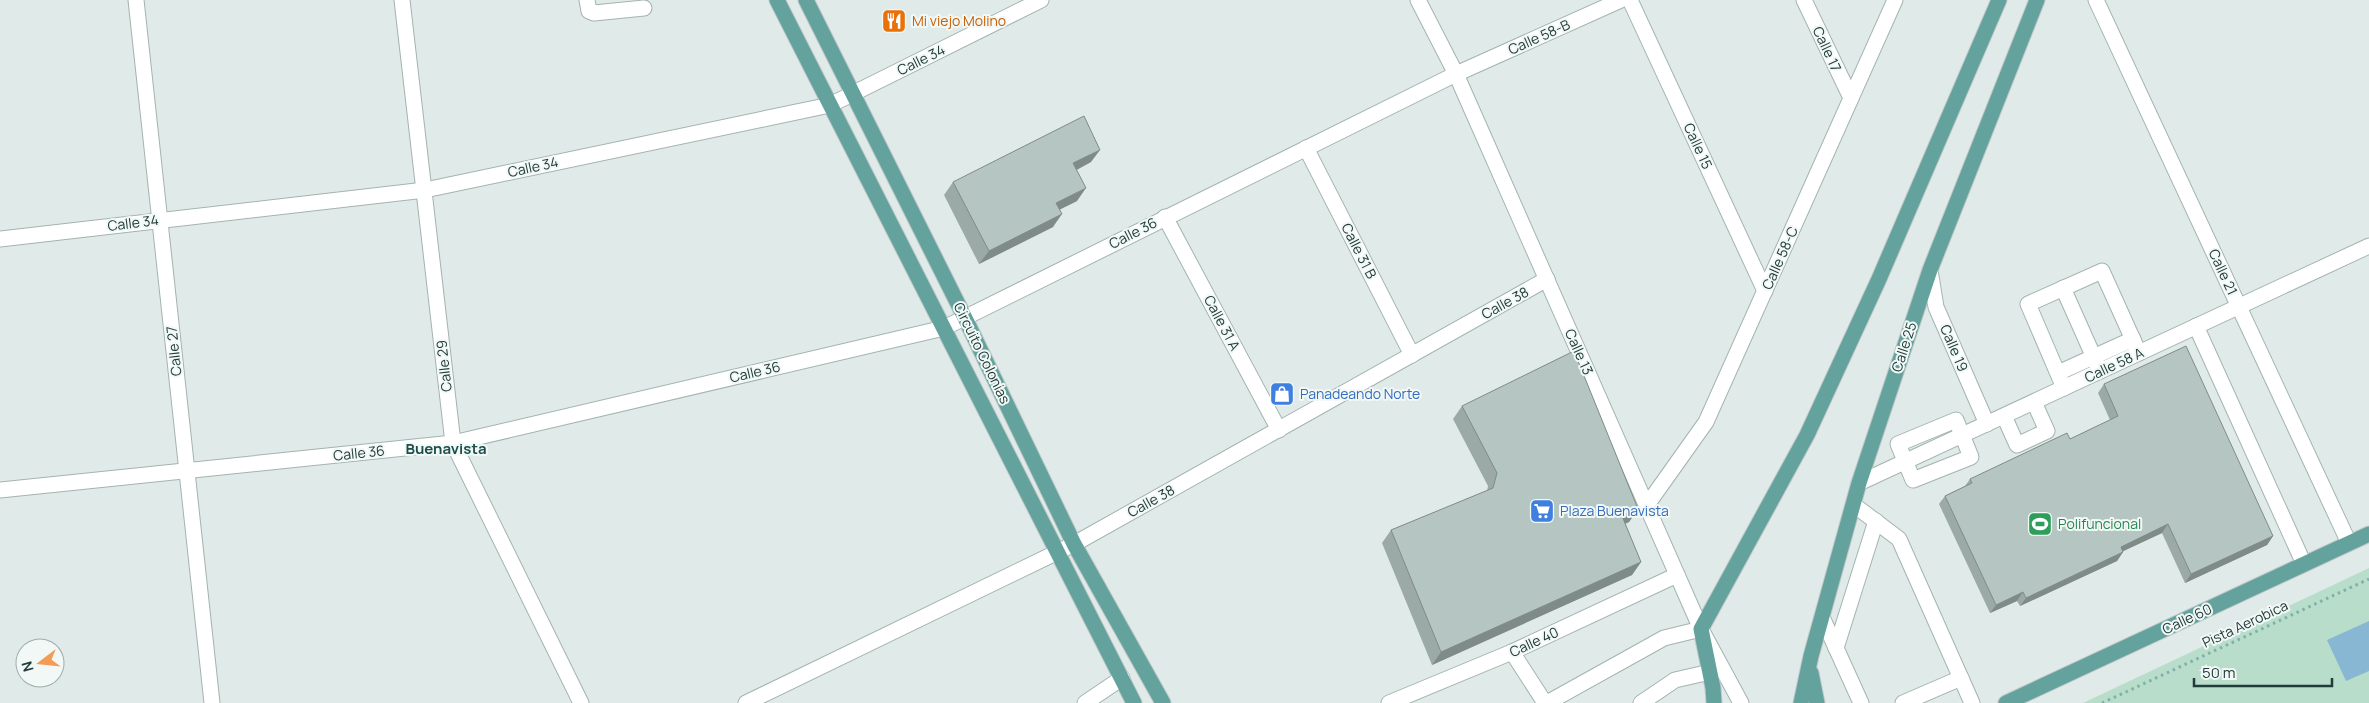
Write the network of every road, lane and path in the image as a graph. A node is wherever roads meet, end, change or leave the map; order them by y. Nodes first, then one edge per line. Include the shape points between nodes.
1 (136, 0) edge
2 (402, 0) edge
3 (587, 0) edge
4 (777, 0) edge
5 (806, 0) edge
6 (1041, 0) edge
7 (1418, 0) edge
8 (1621, 0) edge
9 (1630, 0) edge
10 (1804, 0) edge
11 (1894, 0) edge
12 (1999, 0) edge
13 (2036, 0) edge
14 (2096, 0) edge
15 (644, 8) dead end
16 (1456, 74) junction
17 (852, 94) junction
18 (1851, 98) junction
19 (830, 105) junction
20 (1306, 148) junction
21 (424, 190) junction
22 (1165, 217) junction
23 (160, 220) junction
24 (0, 239) edge
25 (2369, 246) edge
26 (1930, 270) junction
27 (1546, 279) junction
28 (2064, 288) junction
29 (1764, 291) junction
30 (2239, 306) junction
31 (965, 318) junction
32 (2196, 326) junction
33 (944, 328) junction
34 (2136, 346) junction
35 (1412, 355) junction
36 (2094, 356) junction
37 (2100, 371) junction
38 (2058, 373) junction
39 (2064, 388) junction
40 (2034, 402) junction
41 (2004, 416) junction
42 (1986, 424) junction
43 (1279, 430) junction
44 (1962, 435) junction
45 (453, 443) junction
46 (1905, 461) junction
47 (187, 470) junction
48 (1859, 483) junction
49 (0, 490) edge
50 (1647, 505) junction
51 (1854, 505) junction
52 (1876, 521) junction
53 (2369, 534) edge
54 (2349, 543) junction
55 (1074, 544) junction
56 (1057, 552) junction
57 (2304, 564) junction
58 (1677, 575) junction
59 (2369, 579) edge
60 (1822, 617) junction
61 (1701, 629) junction
62 (1836, 648) junction
63 (1512, 652) junction
64 (1811, 656) junction
65 (1710, 672) junction
66 (1122, 678) junction
67 (1961, 678) junction
68 (212, 703) edge
69 (581, 703) edge
70 (746, 703) edge
71 (1085, 703) edge
72 (1134, 703) edge
73 (1163, 703) edge
74 (1389, 703) edge
75 (1546, 703) edge
76 (1641, 703) edge
77 (1714, 703) edge
78 (1741, 703) edge
79 (1801, 703) edge
80 (1817, 703) edge
81 (1861, 703) edge
82 (1903, 703) edge
83 (1972, 703) edge
84 (2006, 703) edge
85 (2102, 703) edge

1 - 23 street, Calle 27
2 - 21 street, Calle 29
3 - 15 street via 589,11 594,13
4 - 19 main road, Circuito Colonias
5 - 17 main road, Circuito Colonias
6 - 17 street, Calle 34
7 - 16 street, Calle 13
8 - 16 street, Calle 58-B
9 - 29 street, Calle 15
10 - 18 street, Calle 17
11 - 18 street, Calle 58-C
12 - 61 main road via 1808,436
13 - 26 main road, Calle 25
14 - 30 street, Calle 21
16 - 20 street, Calle 36
16 - 27 street, Calle 13
17 - 19 street, Calle 34
17 - 31 main road, Circuito Colonias
18 - 29 street, Calle 58-C
19 - 21 street, Calle 34
19 - 33 main road, Circuito Colonias
20 - 22 street, Calle 36
20 - 35 street, Calle 31 B
21 - 23 street, Calle 34
21 - 45 street, Calle 29
22 - 31 street, Calle 36
22 - 43 street, Calle 31 A
23 - 24 street, Calle 34
23 - 47 street, Calle 27
25 - 30 street, Calle 58 A
26 - 42 street, Calle 19 via 1936,307
26 - 48 main road, Calle 25
27 - 35 street, Calle 38
27 - 50 street, Calle 13
28 - 34 street via 2102,271
28 - 36 street
28 - 38 street via 2028,304
29 - 50 street, Calle 58-C via 1706,422
30 - 32 street, Calle 58 A
30 - 54 street, Calle 21
31 - 33 street, Calle 36
31 - 55 main road, Circuito Colonias
32 - 34 street, Calle 58 A
32 - 57 street
33 - 45 street, Calle 36
33 - 56 main road, Circuito Colonias
34 - 36 street
34 - 37 street, Calle 58 A
35 - 43 street, Calle 38
36 - 37 street
36 - 38 street
37 - 39 street, Calle 58 A
38 - 39 street
39 - 40 street, Calle 58 A
40 - 41 street, Calle 58 A
40 - 41 street via 2048,431 2017,445
41 - 42 street, Calle 58 A
42 - 44 street, Calle 58 A
43 - 55 street, Calle 38
44 - 46 street, Calle 58 A
44 - 46 street via 1971,457 1913,480
45 - 47 street, Calle 36
45 - 69 street, Calle 29
46 - 48 street, Calle 58 A
47 - 49 street, Calle 36
47 - 68 street, Calle 27
48 - 51 main road, Calle 25
50 - 58 street, Calle 13
51 - 52 street
51 - 60 main road, Calle 25
52 - 62 street
52 - 67 street via 1899,539
53 - 54 main road, Calle 60
54 - 57 main road, Calle 60
55 - 56 street, Calle 38
55 - 73 main road, Circuito Colonias
56 - 66 main road, Circuito Colonias
56 - 70 street, Calle 38
57 - 84 main road, Calle 60
58 - 61 street, Calle 13
58 - 63 street, Calle 40
59 - 85 path, Pista Aerobica
60 - 62 street
60 - 64 main road, Calle 25
61 - 65 main road
61 - 75 street via 1664,638
61 - 78 street, Calle 13
62 - 81 street
63 - 74 street, Calle 40
63 - 75 street
64 - 79 main road, Calle 25
64 - 80 main road via 1811,681
65 - 76 street via 1675,680
65 - 77 main road
66 - 71 street
66 - 72 main road, Circuito Colonias
67 - 82 street
67 - 83 street

